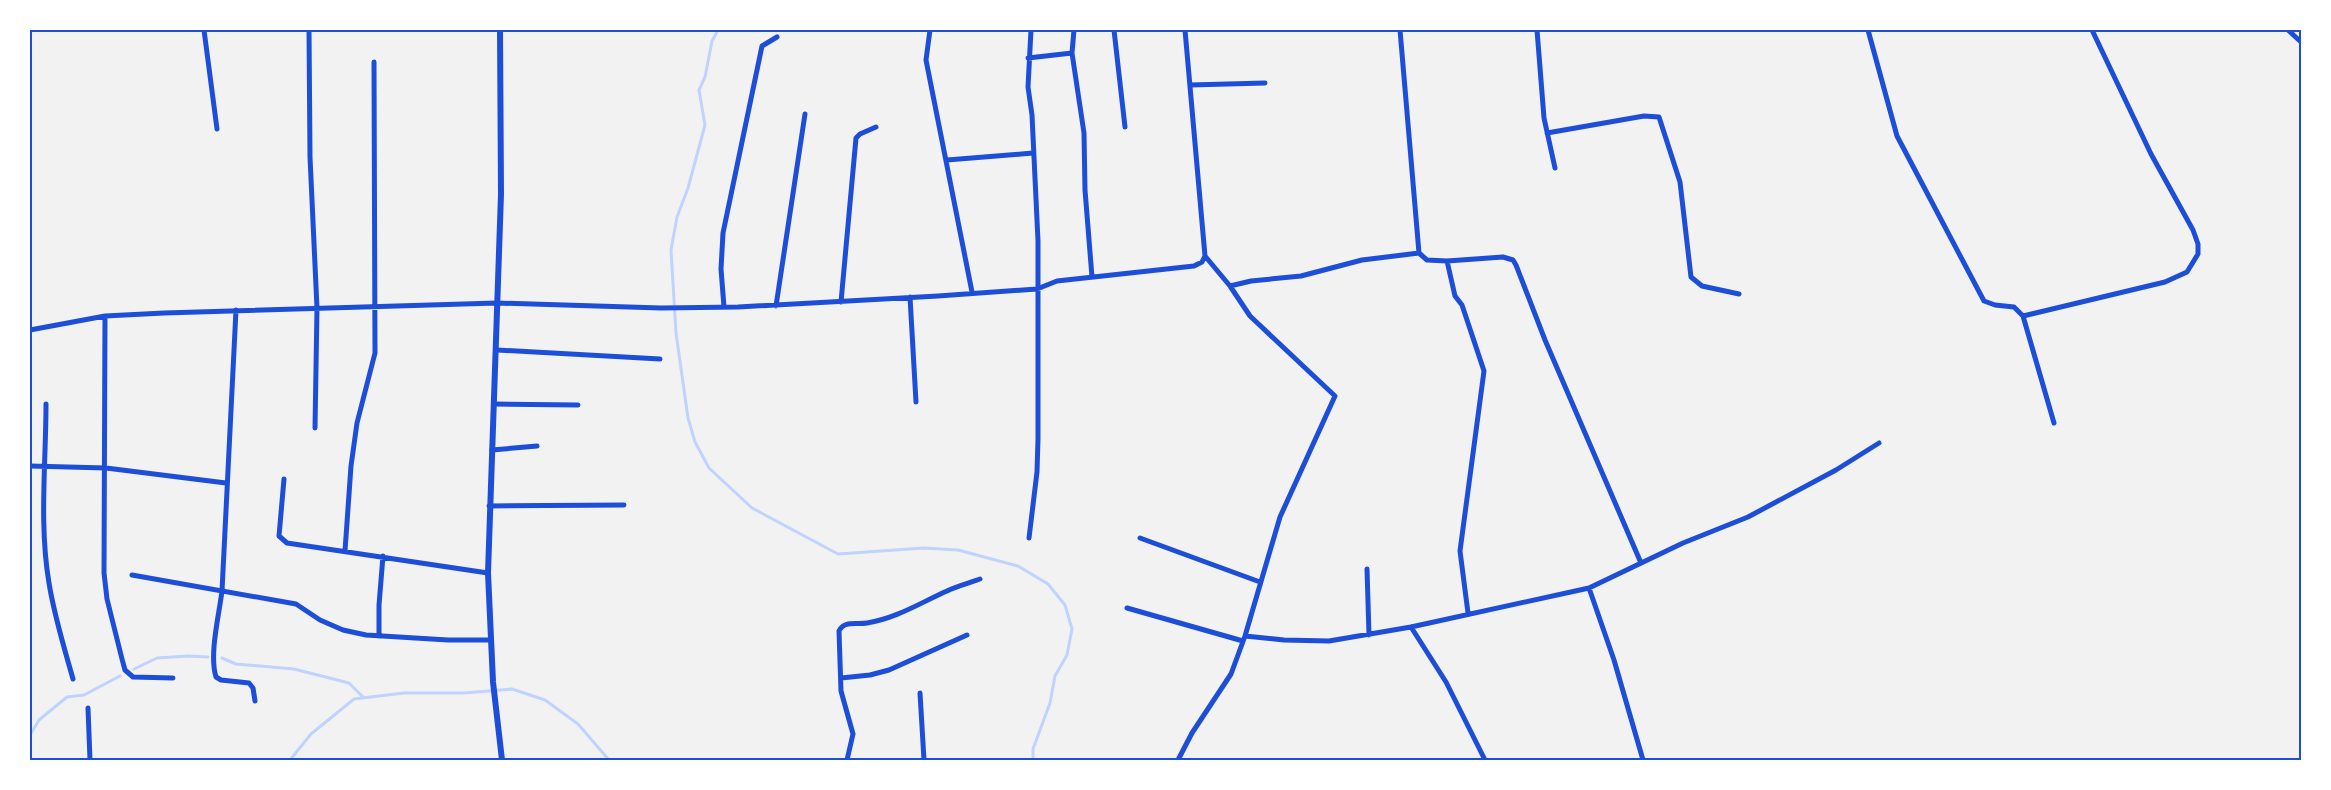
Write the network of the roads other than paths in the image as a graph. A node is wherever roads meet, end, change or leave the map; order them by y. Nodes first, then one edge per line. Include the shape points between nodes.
1 (204, 30) edge
2 (309, 30) edge
3 (500, 30) edge
4 (930, 30) edge
5 (1031, 30) edge
6 (1074, 30) edge
7 (1114, 30) edge
8 (1185, 30) edge
9 (1400, 30) edge
10 (1537, 30) edge
11 (1868, 30) edge
12 (2092, 30) edge
13 (2288, 30) edge
14 (777, 37) dead end
15 (2301, 42) edge
16 (1072, 53) junction
17 (1028, 58) junction
18 (374, 62) dead end
19 (1265, 83) dead end
20 (1190, 85) junction
21 (805, 114) dead end
22 (876, 127) dead end
23 (1125, 127) dead end
24 (217, 129) dead end
25 (1547, 133) junction
26 (1033, 153) junction
27 (947, 160) junction
28 (1555, 168) dead end
29 (1419, 253) junction
30 (1205, 256) junction
31 (1447, 261) junction
32 (1092, 277) junction
33 (1230, 286) junction
34 (1037, 289) junction
35 (972, 292) junction
36 (1739, 294) dead end
37 (910, 297) junction
38 (841, 302) junction
39 (497, 303) junction
40 (776, 306) junction
41 (376, 307) junction
42 (724, 307) junction
43 (317, 308) junction
44 (236, 310) junction
45 (105, 316) junction
46 (2023, 316) junction
47 (30, 330) edge
48 (497, 350) junction
49 (660, 359) dead end
50 (916, 402) dead end
51 (46, 404) dead end
52 (494, 404) junction
53 (578, 405) dead end
54 (2054, 423) dead end
55 (315, 428) dead end
56 (1879, 444) dead end
57 (537, 446) dead end
58 (492, 450) junction
59 (46, 465) junction
60 (30, 466) edge
61 (106, 468) junction
62 (284, 479) dead end
63 (226, 483) junction
64 (624, 505) dead end
65 (489, 506) junction
66 (1029, 538) dead end
67 (1140, 538) dead end
68 (345, 551) junction
69 (383, 556) junction
70 (1641, 562) junction
71 (1367, 569) dead end
72 (488, 573) junction
73 (132, 575) dead end
74 (980, 578) dead end
75 (1260, 582) junction
76 (1589, 588) junction
77 (222, 592) junction
78 (1127, 608) dead end
79 (1468, 613) junction
80 (1411, 626) junction
81 (967, 635) dead end
82 (1369, 635) junction
83 (378, 636) junction
84 (1244, 639) junction
85 (490, 640) junction
86 (173, 678) dead end
87 (841, 678) junction
88 (73, 679) dead end
89 (920, 693) dead end
90 (255, 701) dead end
91 (88, 708) dead end
92 (90, 760) edge
93 (502, 760) edge
94 (847, 760) edge
95 (924, 760) edge
96 (1178, 760) edge
97 (1485, 760) edge
98 (1644, 760) edge

1 - 24 street
2 - 43 street via 310,157
3 - 39 street via 501,194
4 - 27 street via 926,60
5 - 17 street
6 - 16 street
7 - 23 street
8 - 20 street
9 - 29 street
10 - 25 street
11 - 46 street via 1896,136 1980,294 1984,301 2014,307
12 - 46 street via 2151,154 2193,230 2198,254 2187,272 2165,282
13 - 15 street
14 - 42 street via 762,46 758,57 723,233
16 - 17 street
16 - 32 street via 1084,133
17 - 26 street
18 - 41 street
19 - 20 street
20 - 30 street
21 - 40 street
22 - 38 street via 856,138
25 - 28 street
25 - 36 street via 1644,116 1659,117 1680,182 1691,278 1702,286
26 - 27 street
26 - 34 street via 1037,194
27 - 35 street
29 - 31 street via 1427,260
29 - 33 street via 1362,260 1301,276
30 - 32 street via 1194,266
30 - 33 street
31 - 70 street via 1503,257 1513,260
31 - 79 street via 1455,296 1462,305 1484,371 1460,551
32 - 34 street via 1058,281
33 - 75 street via 1250,316 1335,396 1280,517
34 - 35 street
34 - 66 street via 1037,472
35 - 37 street
37 - 38 street
37 - 50 street
38 - 40 street
39 - 41 street
39 - 42 street
39 - 48 street
40 - 42 street
41 - 43 street
41 - 68 street via 375,352 357,423 351,466
43 - 44 street
43 - 55 street
44 - 45 street
44 - 63 street
45 - 47 street
45 - 61 street
46 - 54 street
48 - 49 street
48 - 52 street
51 - 59 street
52 - 53 street
52 - 58 street
56 - 70 street via 1748,517
57 - 58 street
58 - 65 street
59 - 60 street
59 - 61 street
59 - 88 street via 44,514 49,584
61 - 63 street
61 - 86 street via 104,573 107,599 125,670 133,677
62 - 68 street via 279,536 287,543
63 - 77 street
64 - 65 street
65 - 72 street
67 - 75 street
68 - 69 street
69 - 72 street
69 - 83 street
70 - 76 street
71 - 82 street
72 - 85 street
73 - 77 street
74 - 87 street via 886,620 844,624 839,631
75 - 84 street
76 - 79 street
76 - 98 street
77 - 83 street via 296,604 343,630
77 - 90 street via 216,628 215,674 221,680 249,683
78 - 84 street
79 - 80 street
80 - 82 street
80 - 97 street via 1446,682
81 - 87 street via 889,670
82 - 84 street via 1329,641
83 - 85 street
84 - 96 street via 1230,674
85 - 93 street
87 - 94 street via 843,704 853,734
89 - 95 street
91 - 92 street

